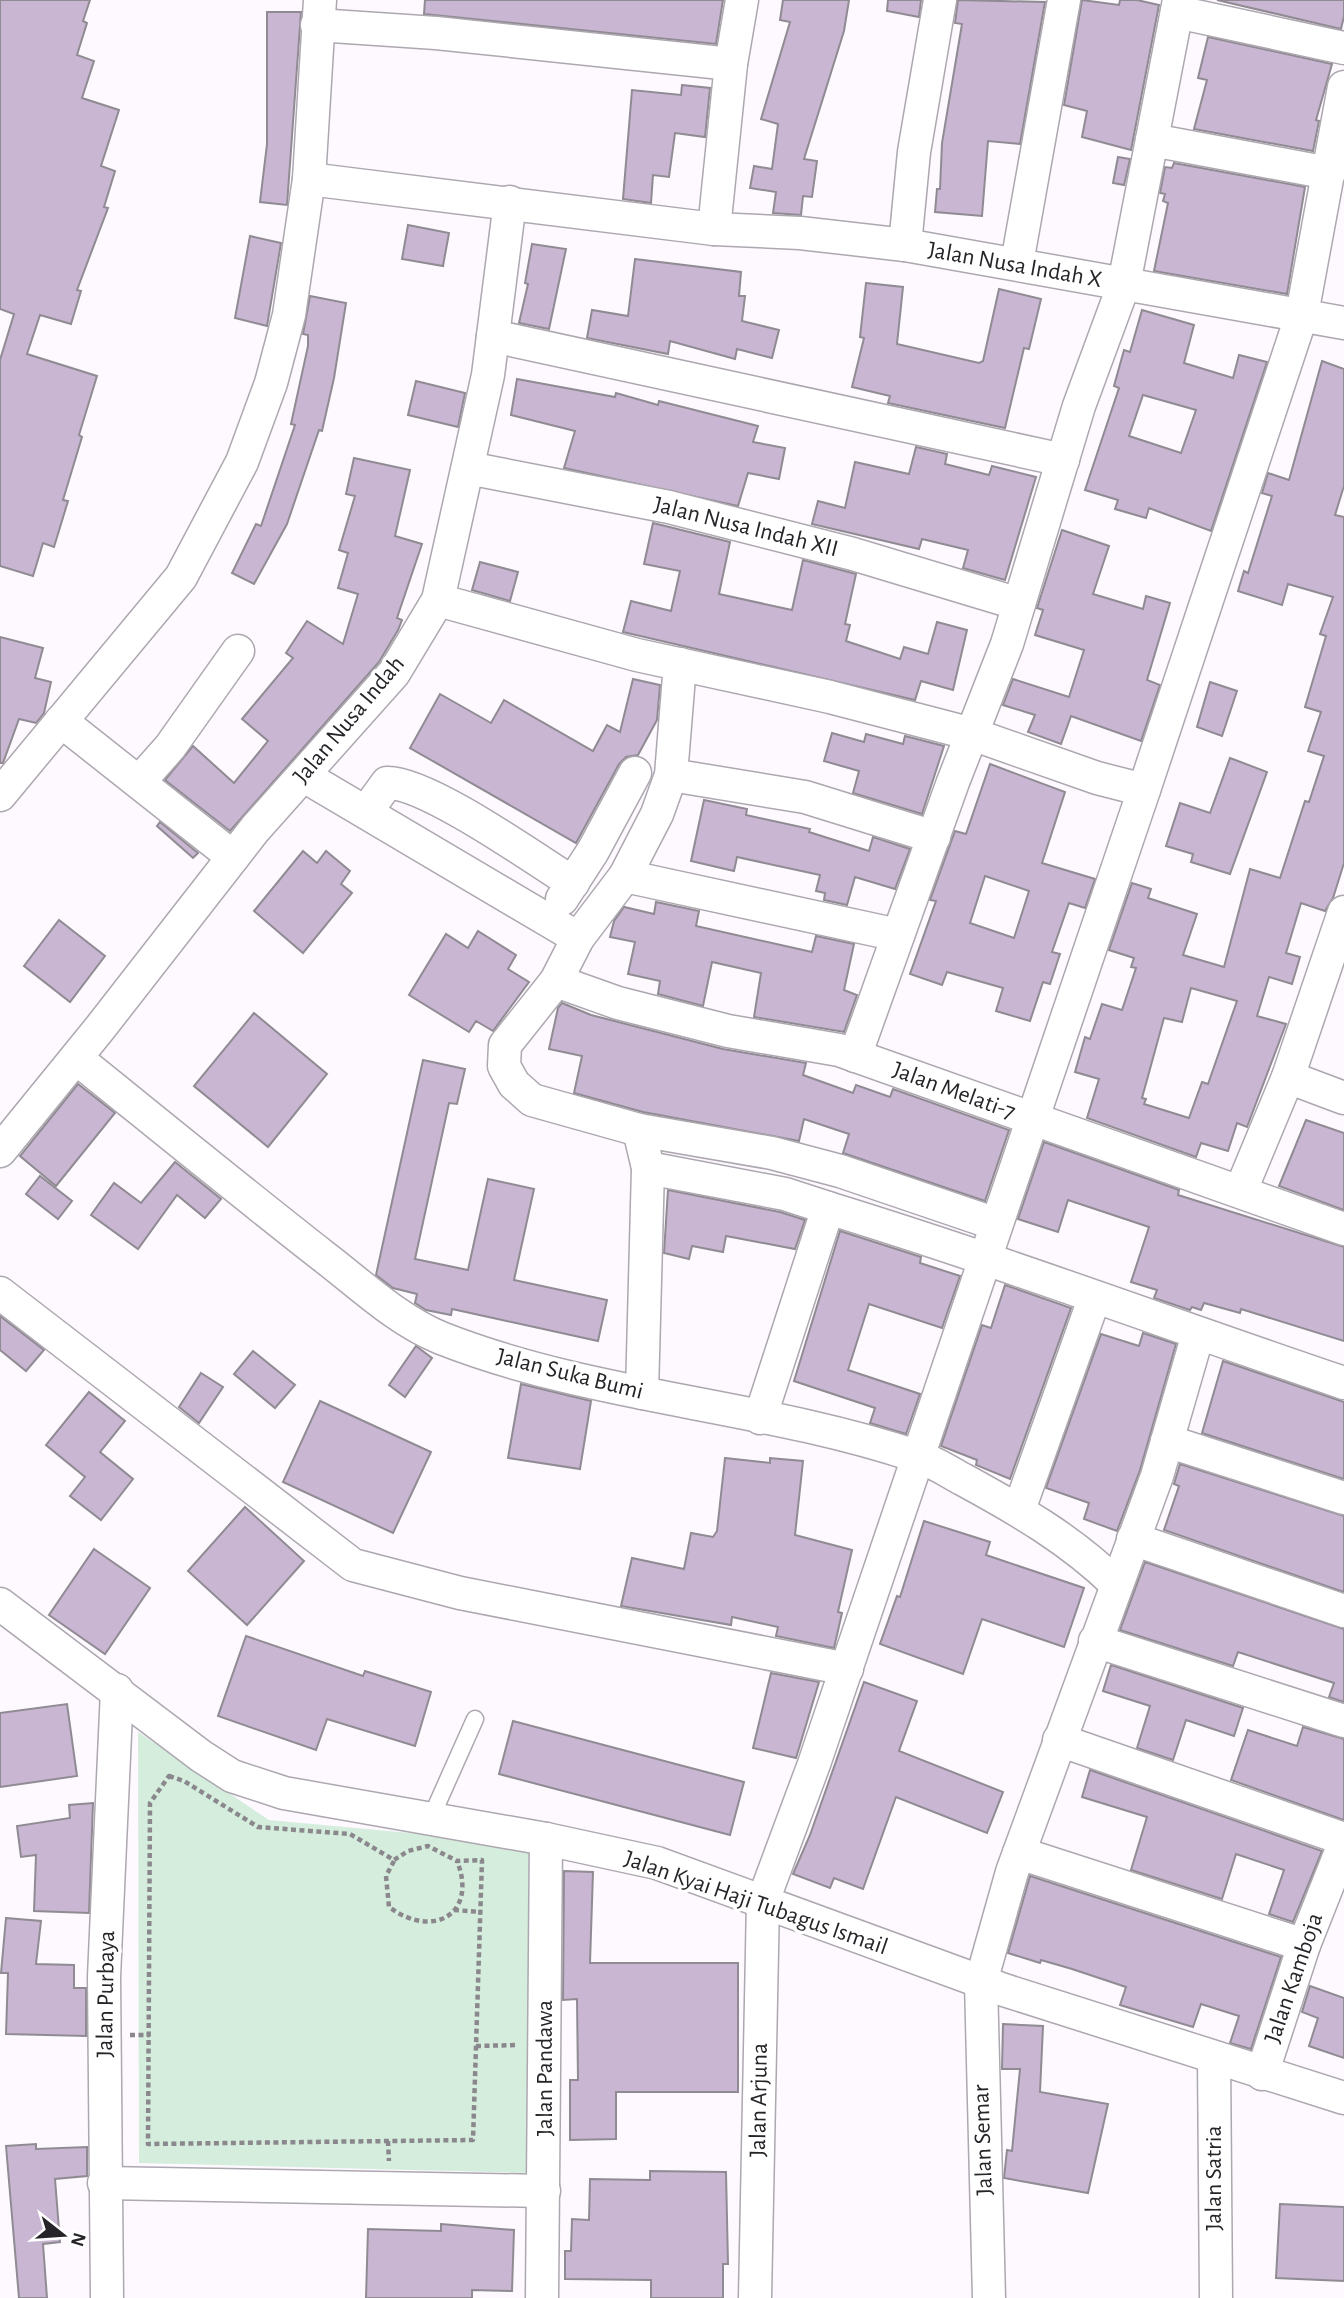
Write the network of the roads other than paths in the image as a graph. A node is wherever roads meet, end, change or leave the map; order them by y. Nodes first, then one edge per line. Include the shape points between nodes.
1 (742, 0) edge
2 (940, 0) edge
3 (1064, 0) edge
4 (1178, 6) edge
5 (319, 13) edge
6 (1344, 48) edge
7 (731, 64) junction
8 (1344, 87) edge
9 (1152, 141) junction
10 (1329, 173) junction
11 (309, 179) junction
12 (510, 202) junction
13 (714, 229) junction
14 (905, 245) junction
15 (1017, 263) junction
16 (1124, 284) junction
17 (1302, 314) junction
18 (1344, 323) edge
19 (493, 336) junction
20 (1063, 460) junction
21 (468, 468) junction
22 (438, 600) junction
23 (1019, 604) junction
24 (238, 651) dead end
25 (680, 664) junction
26 (61, 721) junction
27 (972, 734) junction
28 (635, 773) dead end
29 (671, 775) junction
30 (304, 776) junction
31 (139, 782) junction
32 (1144, 790) junction
33 (0, 795) edge
34 (366, 812) junction
35 (934, 837) junction
36 (233, 857) junction
37 (625, 876) junction
38 (573, 883) junction
39 (1344, 912) edge
40 (548, 920) junction
41 (898, 935) junction
42 (578, 937) junction
43 (1334, 980) edge
44 (556, 981) junction
45 (855, 1056) junction
46 (76, 1058) junction
47 (1288, 1077) junction
48 (1344, 1098) edge
49 (1031, 1118) junction
50 (639, 1130) junction
51 (0, 1150) edge
52 (648, 1168) junction
53 (1241, 1190) junction
54 (828, 1208) junction
55 (996, 1224) junction
56 (1344, 1229) edge
57 (985, 1256) junction
58 (0, 1293) edge
59 (1094, 1298) junction
60 (1198, 1334) junction
61 (1344, 1383) edge
62 (642, 1393) junction
63 (760, 1418) junction
64 (1167, 1441) junction
65 (919, 1456) junction
66 (1344, 1498) edge
67 (1019, 1510) junction
68 (1133, 1539) junction
69 (1116, 1584) junction
70 (0, 1604) edge
71 (1344, 1611) edge
72 (1095, 1641) junction
73 (847, 1669) junction
74 (117, 1690) junction
75 (475, 1719) dead end
76 (1344, 1721) edge
77 (1059, 1740) junction
78 (430, 1820) junction
79 (546, 1839) junction
80 (1344, 1842) edge
81 (1019, 1853) junction
82 (763, 1901) junction
83 (1304, 1945) junction
84 (981, 1982) junction
85 (1214, 2058) junction
86 (1262, 2074) junction
87 (1344, 2098) edge
88 (104, 2183) junction
89 (544, 2191) junction
90 (107, 2298) edge
91 (542, 2298) edge
92 (755, 2298) edge
93 (989, 2298) edge
94 (1216, 2298) edge

1 - 7 street
2 - 14 street via 914,152
3 - 15 street
4 - 6 street
4 - 9 street
5 - 7 street via 436,33
5 - 11 street
7 - 13 street
8 - 10 street, Jalan Arjuna
9 - 10 street
9 - 16 street
10 - 17 street, Jalan Arjuna
11 - 12 street, Jalan Nusa Indah X
11 - 26 street via 289,315 271,383 242,462 181,577
12 - 13 street, Jalan Nusa Indah X
12 - 19 street, Jalan Nusa Indah
13 - 14 street, Jalan Nusa Indah X
14 - 15 street, Jalan Nusa Indah X
15 - 16 street, Jalan Nusa Indah X
16 - 17 street, Jalan Nusa Indah X
16 - 20 street
17 - 18 street, Jalan Nusa Indah X
17 - 32 street, Jalan Arjuna
19 - 20 street
19 - 21 street, Jalan Nusa Indah
20 - 23 street
21 - 22 street, Jalan Nusa Indah
21 - 23 street, Jalan Nusa Indah XII via 669,507 853,554
22 - 25 street
22 - 30 street, Jalan Nusa Indah via 394,673
23 - 27 street
24 - 31 street via 170,747
25 - 27 street
25 - 29 street
26 - 31 street
26 - 33 street
27 - 32 street
27 - 35 street
28 - 38 street
29 - 35 street via 805,797
29 - 37 street
30 - 34 street
30 - 36 street, Jalan Nusa Indah
31 - 36 street
32 - 49 street, Jalan Arjuna
34 - 38 street via 387,783 399,782 462,813
34 - 40 street
35 - 41 street
36 - 46 street, Jalan Nusa Indah
37 - 41 street
37 - 42 street
38 - 40 street
39 - 43 street
40 - 42 street
41 - 45 street
42 - 44 street
43 - 47 street
44 - 45 street, Jalan Melati-7 via 618,1003
44 - 50 street via 505,1045 504,1066 514,1084 532,1100
45 - 49 street, Jalan Melati-7
46 - 51 street, Jalan Nusa Indah
46 - 62 street, Jalan Suka Bumi via 405,1319 475,1350
47 - 48 street
47 - 53 street
49 - 53 street, Jalan Melati-7
49 - 55 street, Jalan Arjuna
50 - 52 street
50 - 55 street via 772,1153
52 - 54 street via 785,1194
52 - 62 street
53 - 56 street, Jalan Melati-7
54 - 57 street
54 - 63 street
55 - 57 street, Jalan Arjuna
57 - 59 street
57 - 65 street, Jalan Arjuna
58 - 73 street via 353,1565 460,1593
59 - 60 street
59 - 67 street
60 - 61 street
60 - 64 street, Jalan Semar
62 - 63 street, Jalan Suka Bumi
63 - 65 street, Jalan Suka Bumi
64 - 66 street
64 - 68 street, Jalan Semar
65 - 67 street, Jalan Suka Bumi
65 - 73 street, Jalan Arjuna
67 - 69 street, Jalan Suka Bumi via 1087,1556
68 - 69 street, Jalan Semar
68 - 71 street
69 - 72 street, Jalan Semar
70 - 74 street, Jalan Kyai Haji Tubagus Ismail
72 - 76 street
72 - 77 street, Jalan Semar
73 - 82 street, Jalan Arjuna
74 - 78 street, Jalan Kyai Haji Tubagus Ismail via 232,1776 284,1793
74 - 88 street, Jalan Purbaya via 104,1977
75 - 78 lane
77 - 80 street
77 - 81 street, Jalan Semar
78 - 79 street, Jalan Kyai Haji Tubagus Ismail
79 - 82 street, Jalan Kyai Haji Tubagus Ismail via 657,1863
79 - 89 street, Jalan Pandawa
80 - 83 street, Jalan Kamboja
81 - 83 street
81 - 84 street, Jalan Semar
82 - 84 street, Jalan Kyai Haji Tubagus Ismail
82 - 92 street, Jalan Arjuna
83 - 86 street, Jalan Kamboja
84 - 85 street, Jalan Kyai Haji Tubagus Ismail
84 - 93 street, Jalan Semar
85 - 86 street, Jalan Kyai Haji Tubagus Ismail
85 - 94 street, Jalan Satria
86 - 87 street, Jalan Kyai Haji Tubagus Ismail
88 - 89 street
88 - 90 street, Jalan Purbaya
89 - 91 street, Jalan Pandawa

